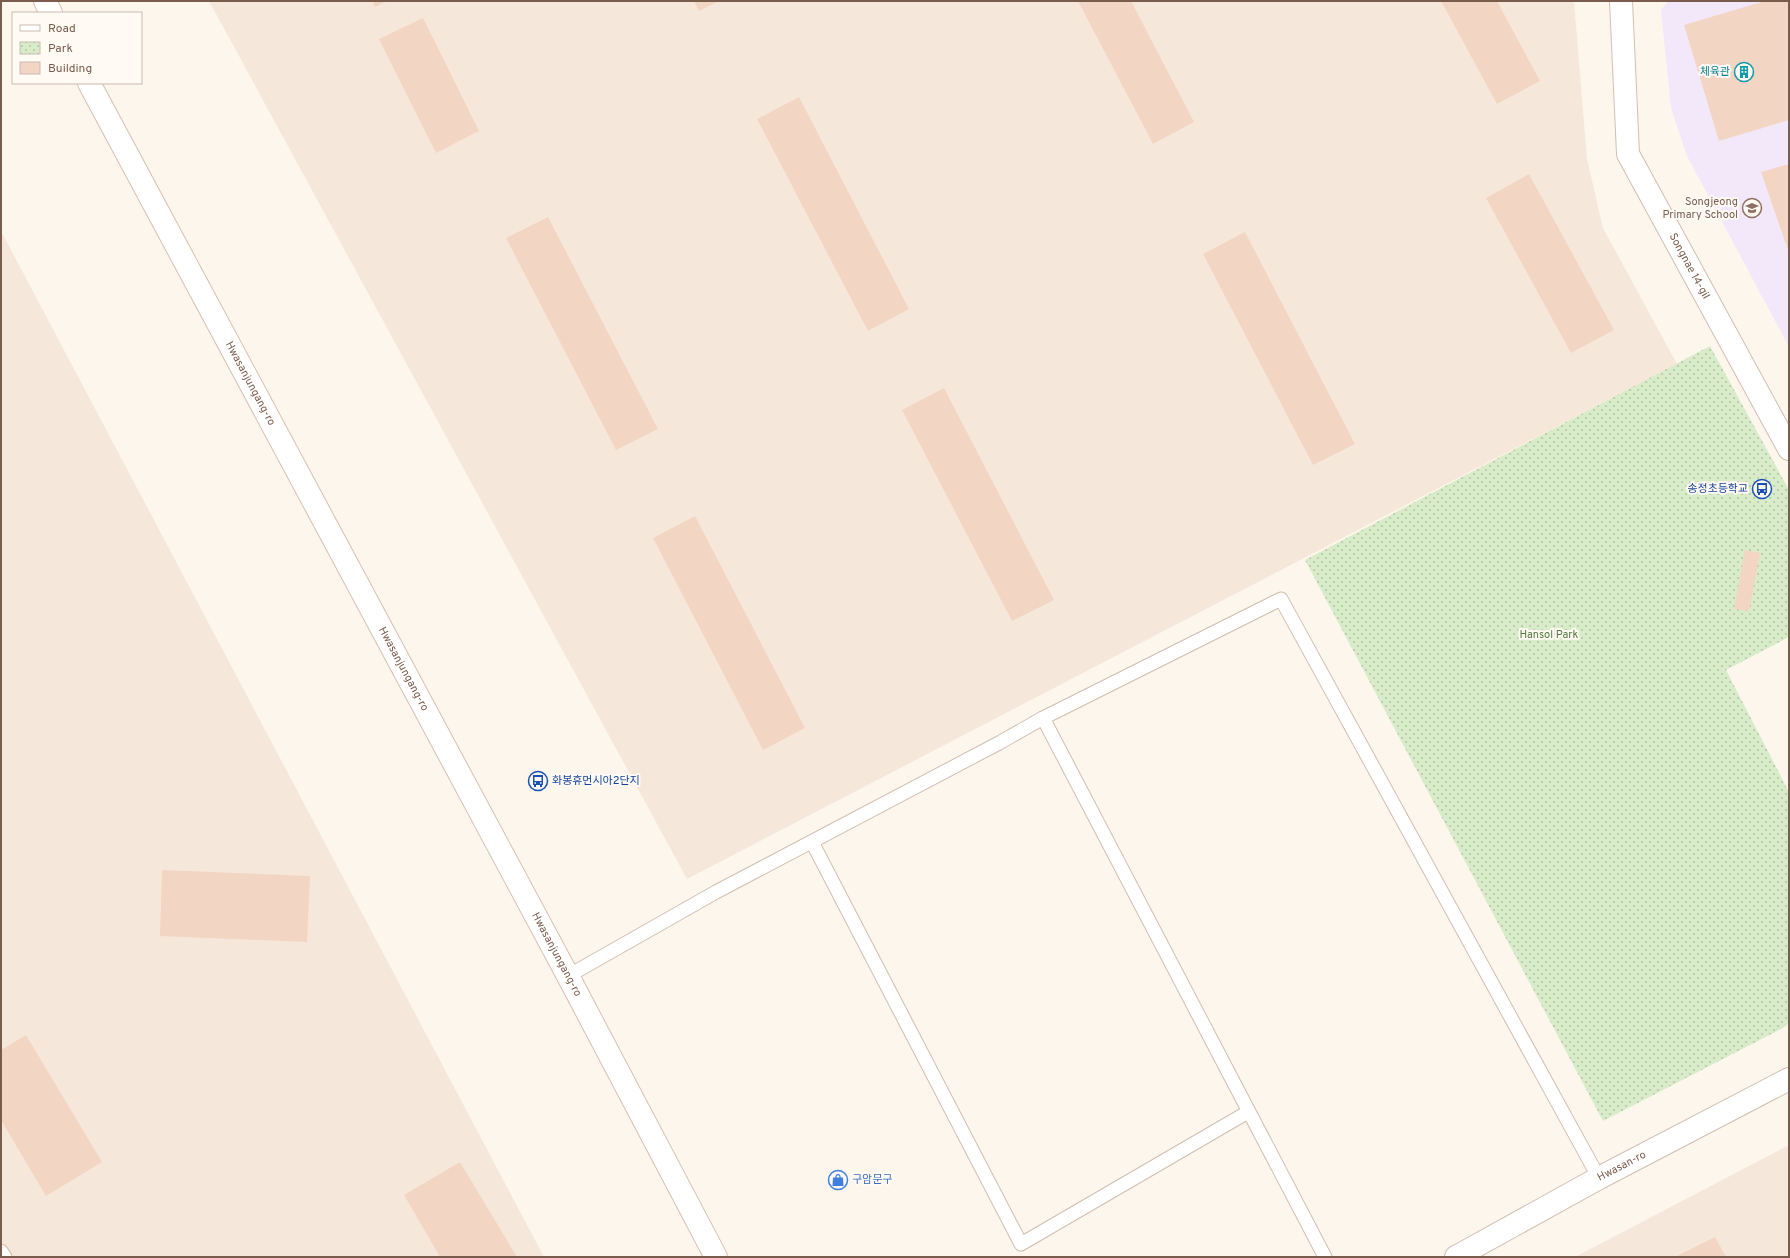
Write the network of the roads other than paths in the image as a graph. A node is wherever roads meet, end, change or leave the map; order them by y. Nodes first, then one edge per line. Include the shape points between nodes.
1 (45, 1) edge
2 (1621, 1) edge
3 (50, 12) edge
4 (90, 84) edge
5 (1789, 449) edge
6 (1043, 718) junction
7 (812, 842) junction
8 (568, 976) junction
9 (1789, 1079) edge
10 (1248, 1112) junction
11 (1599, 1178) junction
12 (1, 1251) edge
13 (5, 1257) edge
14 (716, 1257) edge
15 (1325, 1257) edge
16 (1456, 1257) edge

1 - 3 main road
2 - 5 main road, Songnae 14-gil via 1628,154
4 - 8 main road, Hwasanjungang-ro
6 - 7 lane
6 - 10 lane
6 - 11 lane via 1281,599
7 - 8 lane via 716,892
7 - 10 lane via 1021,1244
8 - 14 main road, Hwasanjungang-ro
9 - 11 main road, Hwasan-ro
10 - 15 lane
11 - 16 main road, Hwasan-ro
12 - 13 lane

